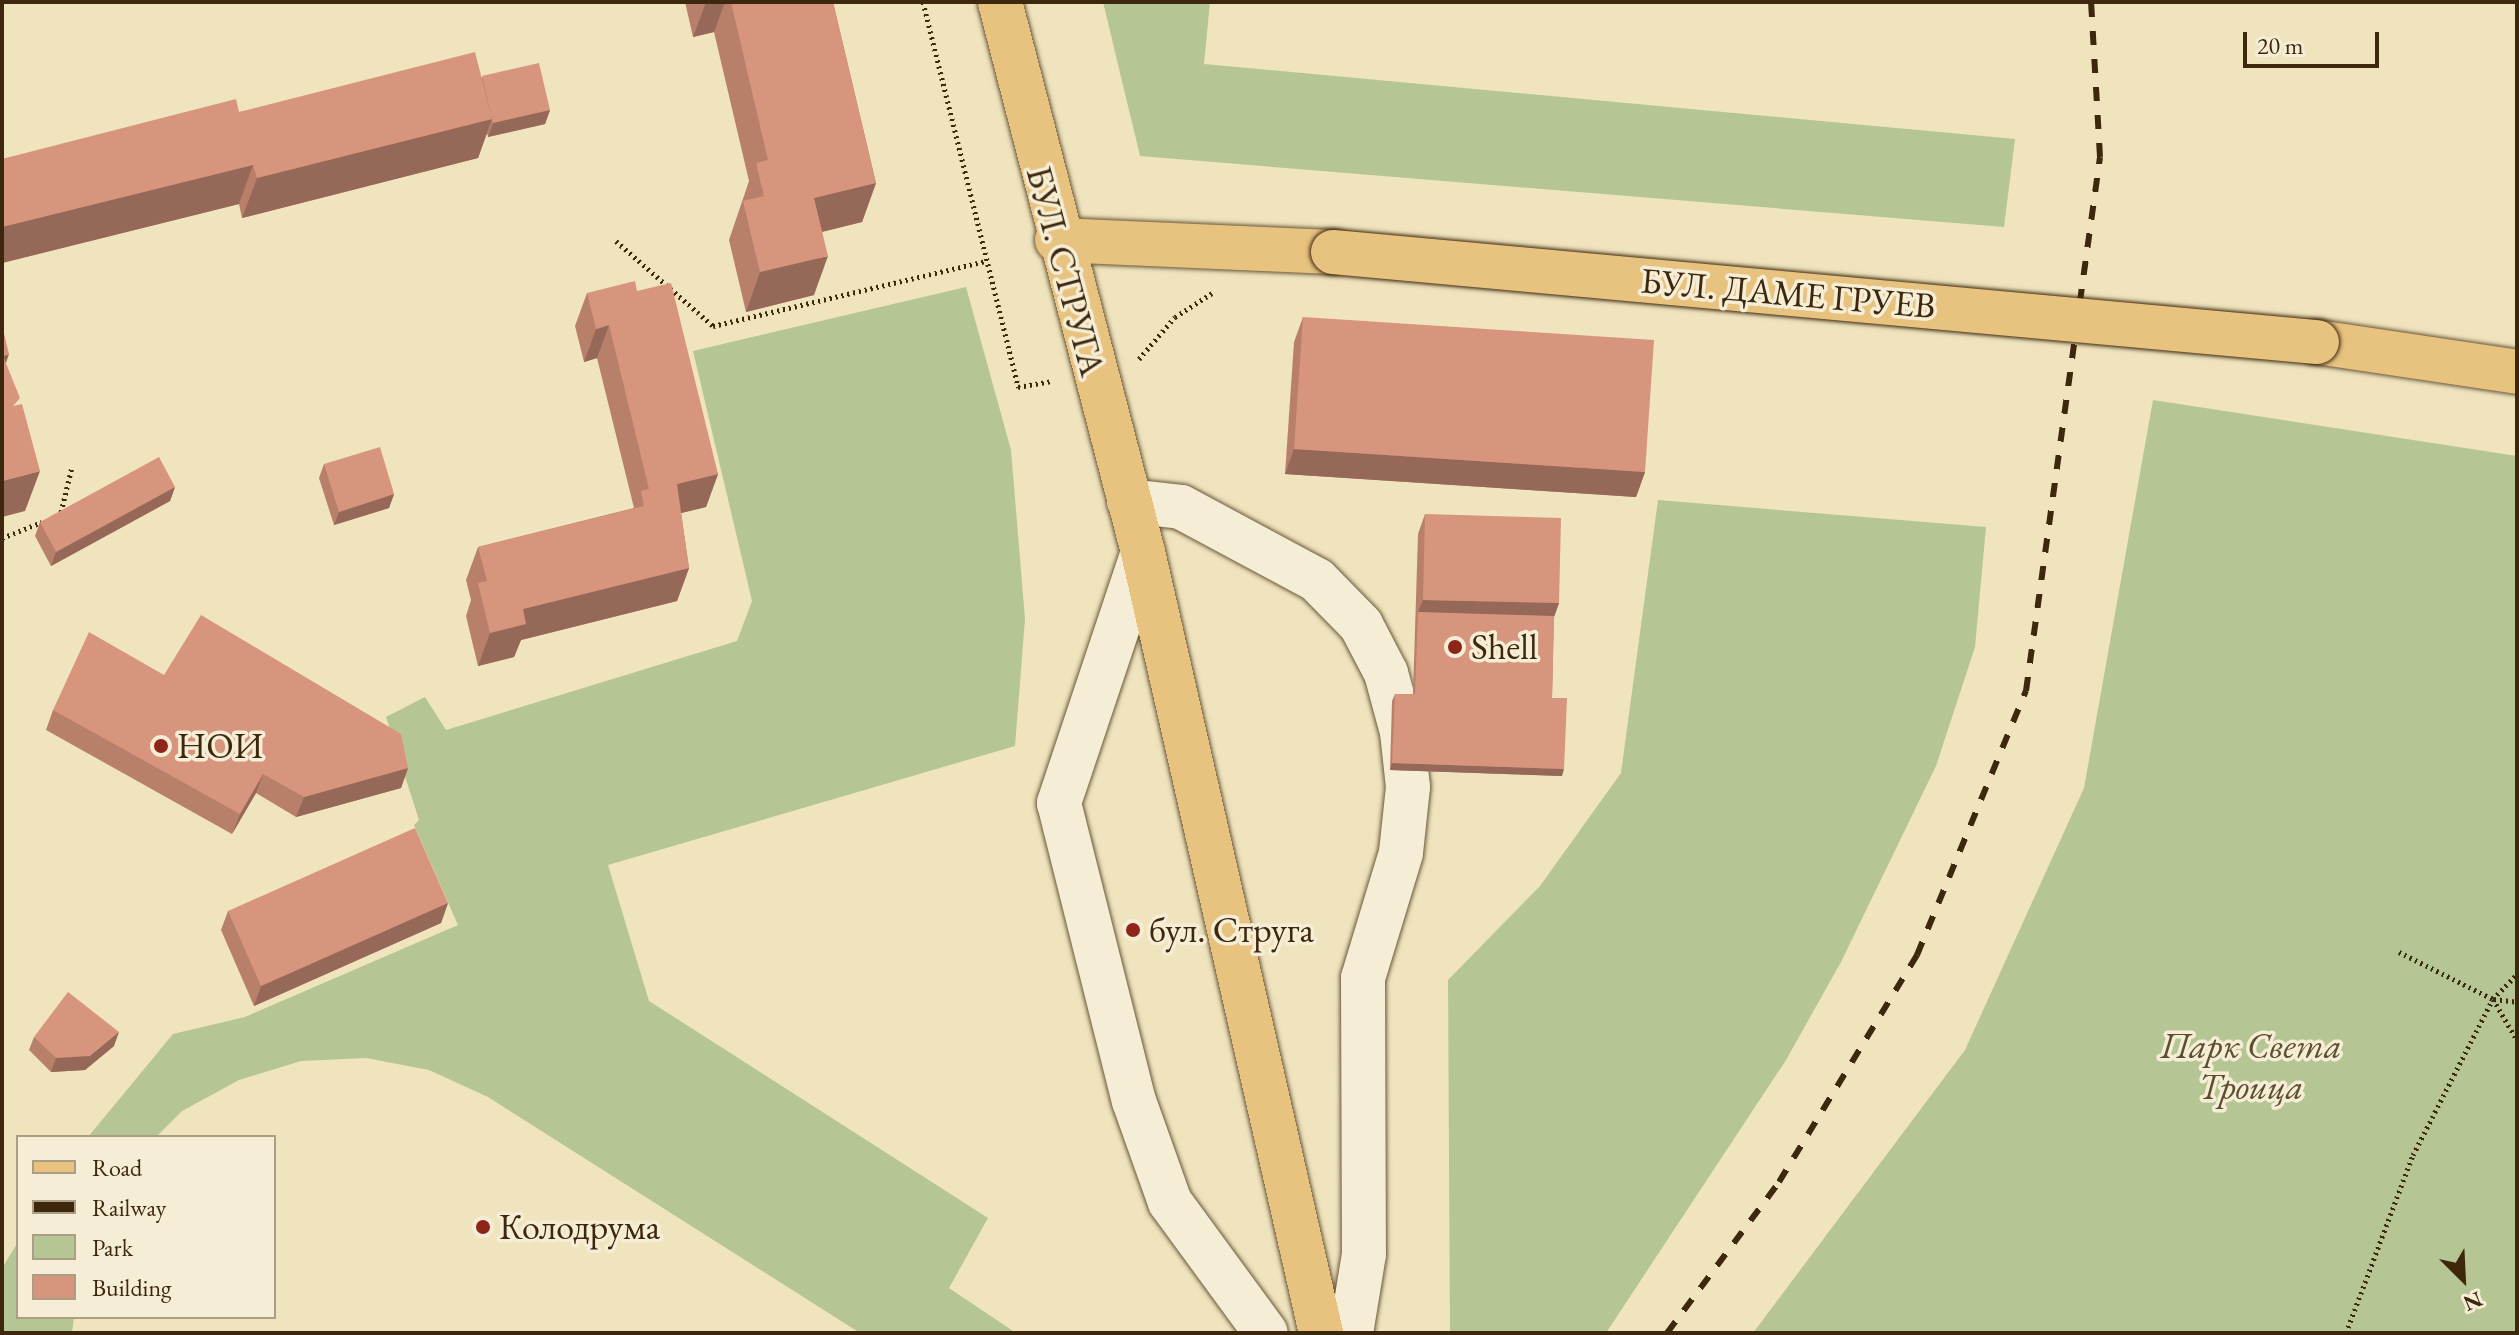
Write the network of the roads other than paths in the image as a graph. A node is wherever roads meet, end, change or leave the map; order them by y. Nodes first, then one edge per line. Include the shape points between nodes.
1 (1000, 2) edge
2 (1057, 240) junction
3 (2517, 372) edge
4 (1129, 501) junction
5 (1143, 552) junction
6 (1266, 1333) edge
7 (1321, 1333) edge
8 (1351, 1333) edge

1 - 2 main road, БУЛ. СТРУГА
2 - 3 main road, БУЛ. ДАМЕ ГРУЕВ, bridge via 1333,252 2317,342
2 - 4 main road, БУЛ. СТРУГА
4 - 5 main road, БУЛ. СТРУГА
4 - 8 lane via 1181,507 1317,580 1361,625 1386,673 1402,732 1408,787 1401,853 1363,978 1364,1254
5 - 6 lane via 1059,803 1134,1101 1170,1202
5 - 7 main road, БУЛ. СТРУГА

